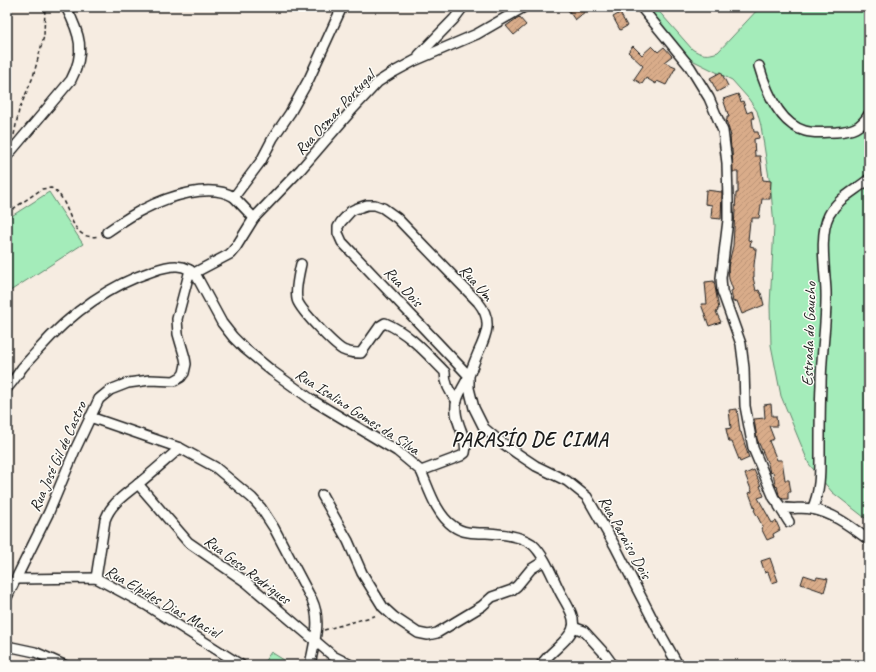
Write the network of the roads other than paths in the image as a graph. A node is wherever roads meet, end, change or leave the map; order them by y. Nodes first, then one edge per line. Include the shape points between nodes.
1 (66, 7) edge
2 (342, 7) edge
3 (463, 7) edge
4 (524, 7) edge
5 (640, 7) edge
6 (414, 61) junction
7 (759, 66) dead end
8 (869, 114) edge
9 (7, 156) edge
10 (869, 179) edge
11 (234, 197) junction
12 (351, 212) joint
13 (254, 218) junction
14 (107, 232) road end
15 (301, 264) dead end
16 (192, 271) junction
17 (469, 376) junction
18 (7, 388) edge
19 (457, 401) junction
20 (90, 417) junction
21 (180, 448) junction
22 (421, 472) junction
23 (138, 484) junction
24 (322, 496) dead end
25 (779, 506) junction
26 (812, 509) junction
27 (789, 522) dead end
28 (869, 540) edge
29 (544, 561) junction
30 (96, 578) junction
31 (17, 579) junction
32 (7, 597) edge
33 (573, 627) junction
34 (315, 637) junction
35 (7, 646) edge
36 (64, 665) edge
37 (242, 665) edge
38 (310, 665) edge
39 (351, 665) edge
40 (541, 665) edge
41 (613, 665) edge
42 (678, 665) edge

1 - 9 street via 80,41 80,57 76,71
2 - 11 street via 309,79 290,113 261,161
3 - 6 street
4 - 6 street, Rua Osmar Portugal via 477,34
5 - 25 street via 694,73 709,98 723,131 727,163 728,220 721,278 722,291 741,344 745,406 753,448
6 - 13 street, Rua Osmar Portugal via 384,77 374,86
7 - 8 street via 774,102 794,127 810,132 850,130 862,125
10 - 26 street, Estrada do Gaucho via 837,204 828,216 826,226 820,463 818,493
11 - 13 street
11 - 14 street via 211,190 175,196 142,209
12 - 17 street, Rua Dois via 338,227 342,242
12 - 17 street, Rua Um via 370,204 392,213 482,307 487,320 487,333
13 - 16 street, Rua Osmar Portugal via 230,254
15 - 19 street via 297,300 334,344 353,354 361,353 380,326 386,323 395,327 445,372 449,392
16 - 18 street via 176,265 163,267 103,293 73,315 47,340
16 - 20 street, Rua José Gil de Castro via 177,319 186,364 181,377 174,381 142,380 116,387 99,399
16 - 22 street, Rua Isalino Gomes da Silva via 226,330 258,359 312,400 397,451
17 - 19 street, Rua Um
17 - 42 street, Rua Paraiso Dois via 474,408 481,424 490,434 531,463 567,481 587,497 616,546
19 - 22 street, Rua Um via 456,414 466,446 465,453
20 - 21 street
20 - 31 street, Rua José Gil de Castro
21 - 23 street
21 - 34 street via 215,467 261,508 312,600 317,612
22 - 29 street, Rua Isalino Gomes da Silva via 440,512 453,527 470,533 505,535 525,541 536,548
23 - 30 street via 107,514
23 - 34 street, Rua Geso Rodrigues via 188,542 246,582
24 - 29 street via 379,603 418,633 434,634 482,606 492,597 512,590 531,569
25 - 26 street
25 - 27 street
26 - 28 street via 831,515
29 - 33 street, Rua Isalino Gomes da Silva via 572,616
30 - 31 street, Rua Elpides Dias Maciel
30 - 37 street, Rua Elpides Dias Maciel via 146,605
31 - 32 street, Rua José Gil de Castro
33 - 40 street via 569,636
33 - 41 street via 584,632
34 - 38 street
34 - 39 street, Rua Geso Rodrigues via 333,656
35 - 36 street via 35,652

